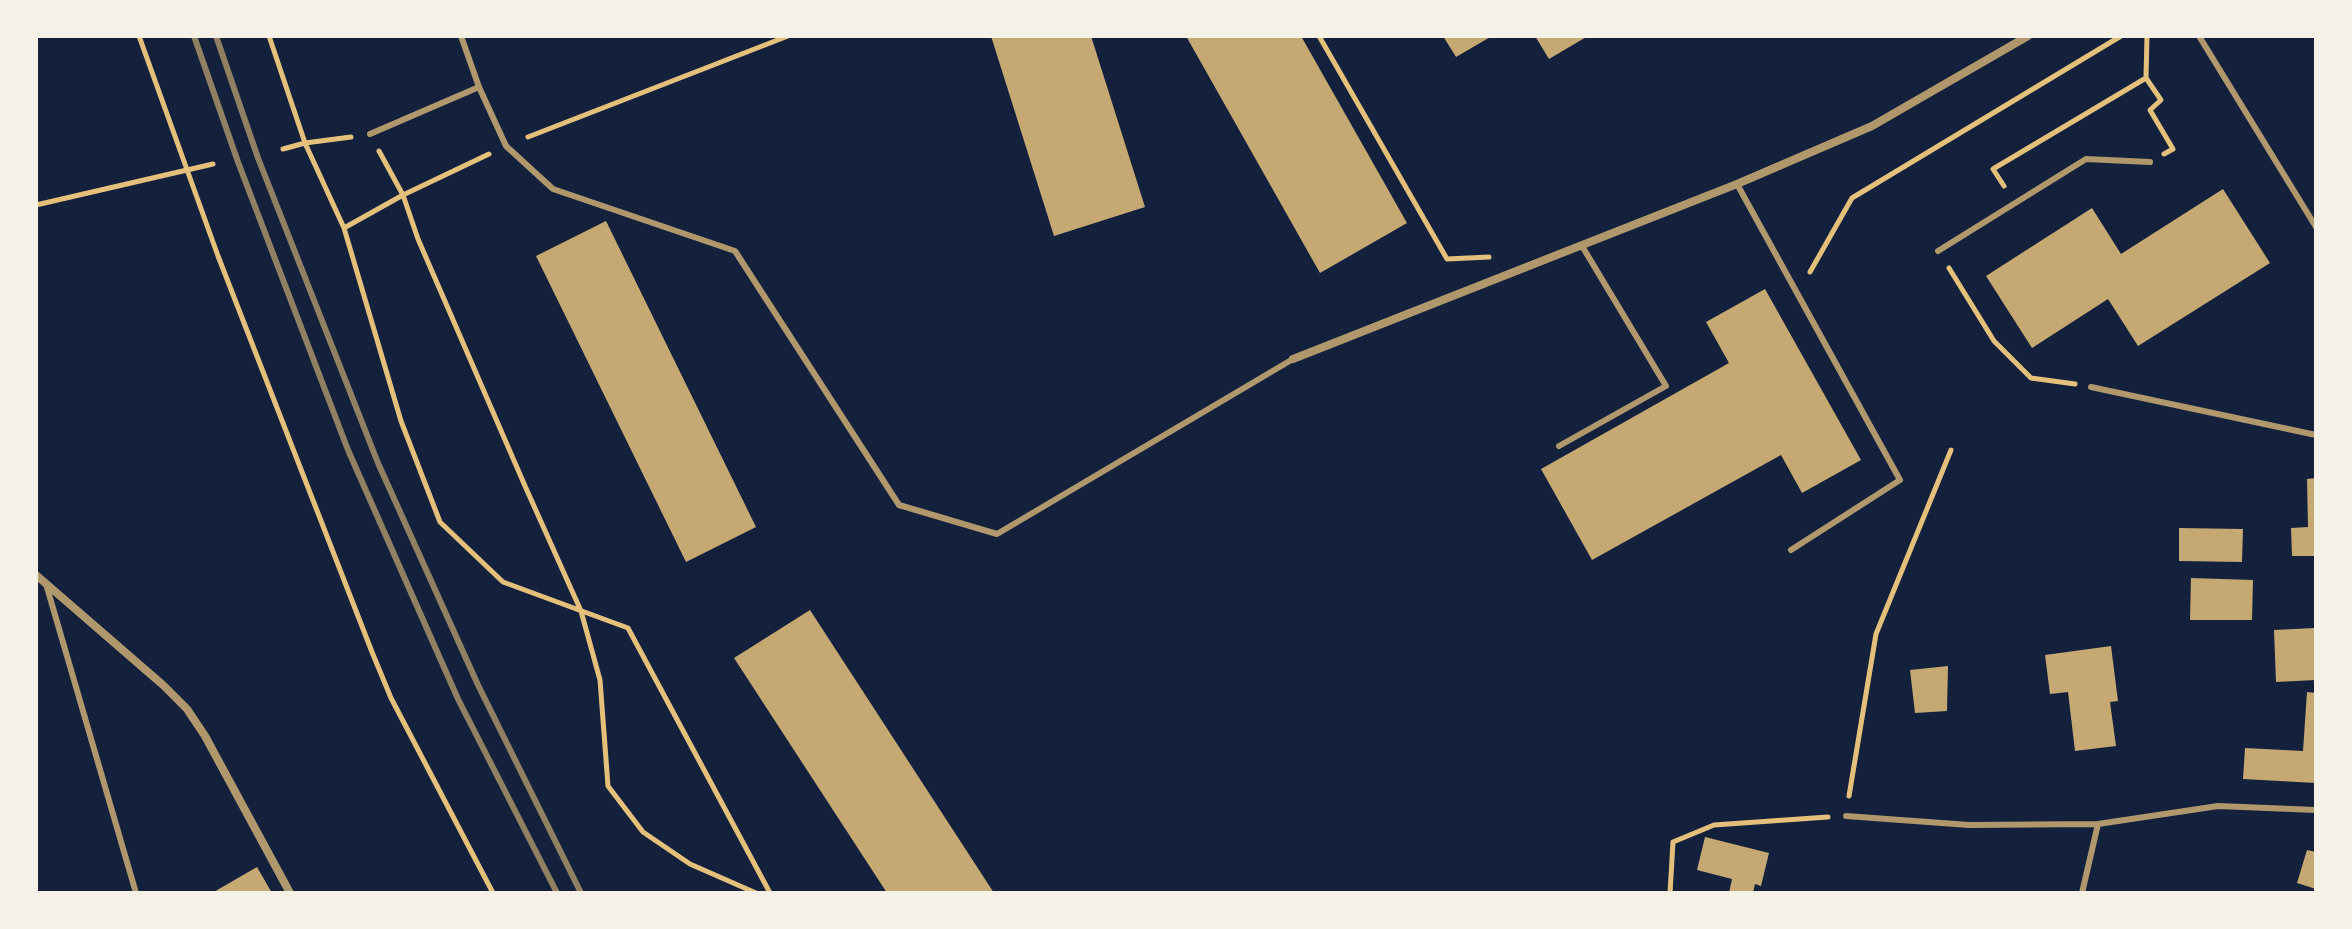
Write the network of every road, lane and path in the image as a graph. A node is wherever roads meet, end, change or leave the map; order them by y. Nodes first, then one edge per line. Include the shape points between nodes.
1 (139, 36) edge
2 (269, 36) edge
3 (461, 36) edge
4 (788, 36) edge
5 (1319, 36) edge
6 (2028, 36) edge
7 (2121, 36) edge
8 (2147, 36) edge
9 (2199, 36) edge
10 (2146, 78) junction
11 (479, 87) junction
12 (370, 134) junction
13 (305, 143) junction
14 (506, 146) junction
15 (283, 149) dead end
16 (2150, 162) joint
17 (213, 164) dead end
18 (188, 171) junction
19 (1737, 184) junction
20 (403, 195) junction
21 (2016, 204) junction
22 (36, 205) edge
23 (2316, 227) edge
24 (344, 228) junction
25 (1582, 246) junction
26 (1938, 251) joint
27 (1447, 259) dead end
28 (1798, 295) junction
29 (1293, 359) joint
30 (2091, 387) joint
31 (2316, 435) edge
32 (1559, 446) dead end
33 (1951, 450) dead end
34 (1791, 550) dead end
35 (36, 575) edge
36 (46, 584) junction
37 (581, 611) junction
38 (2316, 810) edge
39 (1846, 816) junction
40 (2098, 824) junction
41 (136, 893) edge
42 (290, 893) edge
43 (493, 893) edge
44 (756, 893) edge
45 (770, 893) edge
46 (1670, 893) edge
47 (2082, 893) edge

1 - 18 path
2 - 13 path
3 - 11 lane
4 - 14 path
5 - 27 path
6 - 19 street via 1872,126
7 - 28 path via 1852,198
8 - 10 path
9 - 23 lane
10 - 16 path via 2161,100 2150,110 2173,149
10 - 21 path via 1993,169
11 - 12 lane
11 - 14 lane
12 - 13 path
12 - 20 path
13 - 15 path
13 - 24 path
14 - 20 path
14 - 29 lane via 553,189 735,251 899,505 997,534
16 - 21 lane via 2086,159
17 - 18 path
18 - 22 path
18 - 43 path via 391,698
19 - 25 street
19 - 28 lane
20 - 24 path
20 - 37 path
21 - 26 lane
24 - 37 path via 401,421 440,522 503,582
25 - 29 street
25 - 32 lane via 1666,386
26 - 30 path via 1994,341 2031,378
28 - 34 lane via 1900,480
30 - 31 lane
33 - 39 path via 1876,634
35 - 36 street
36 - 41 lane
36 - 42 street via 187,709
37 - 44 path via 600,680 608,786 643,832 690,864
37 - 45 path via 628,628
38 - 40 lane via 2218,806
39 - 40 lane via 1969,825
39 - 46 path via 1714,825 1673,842
40 - 47 lane

